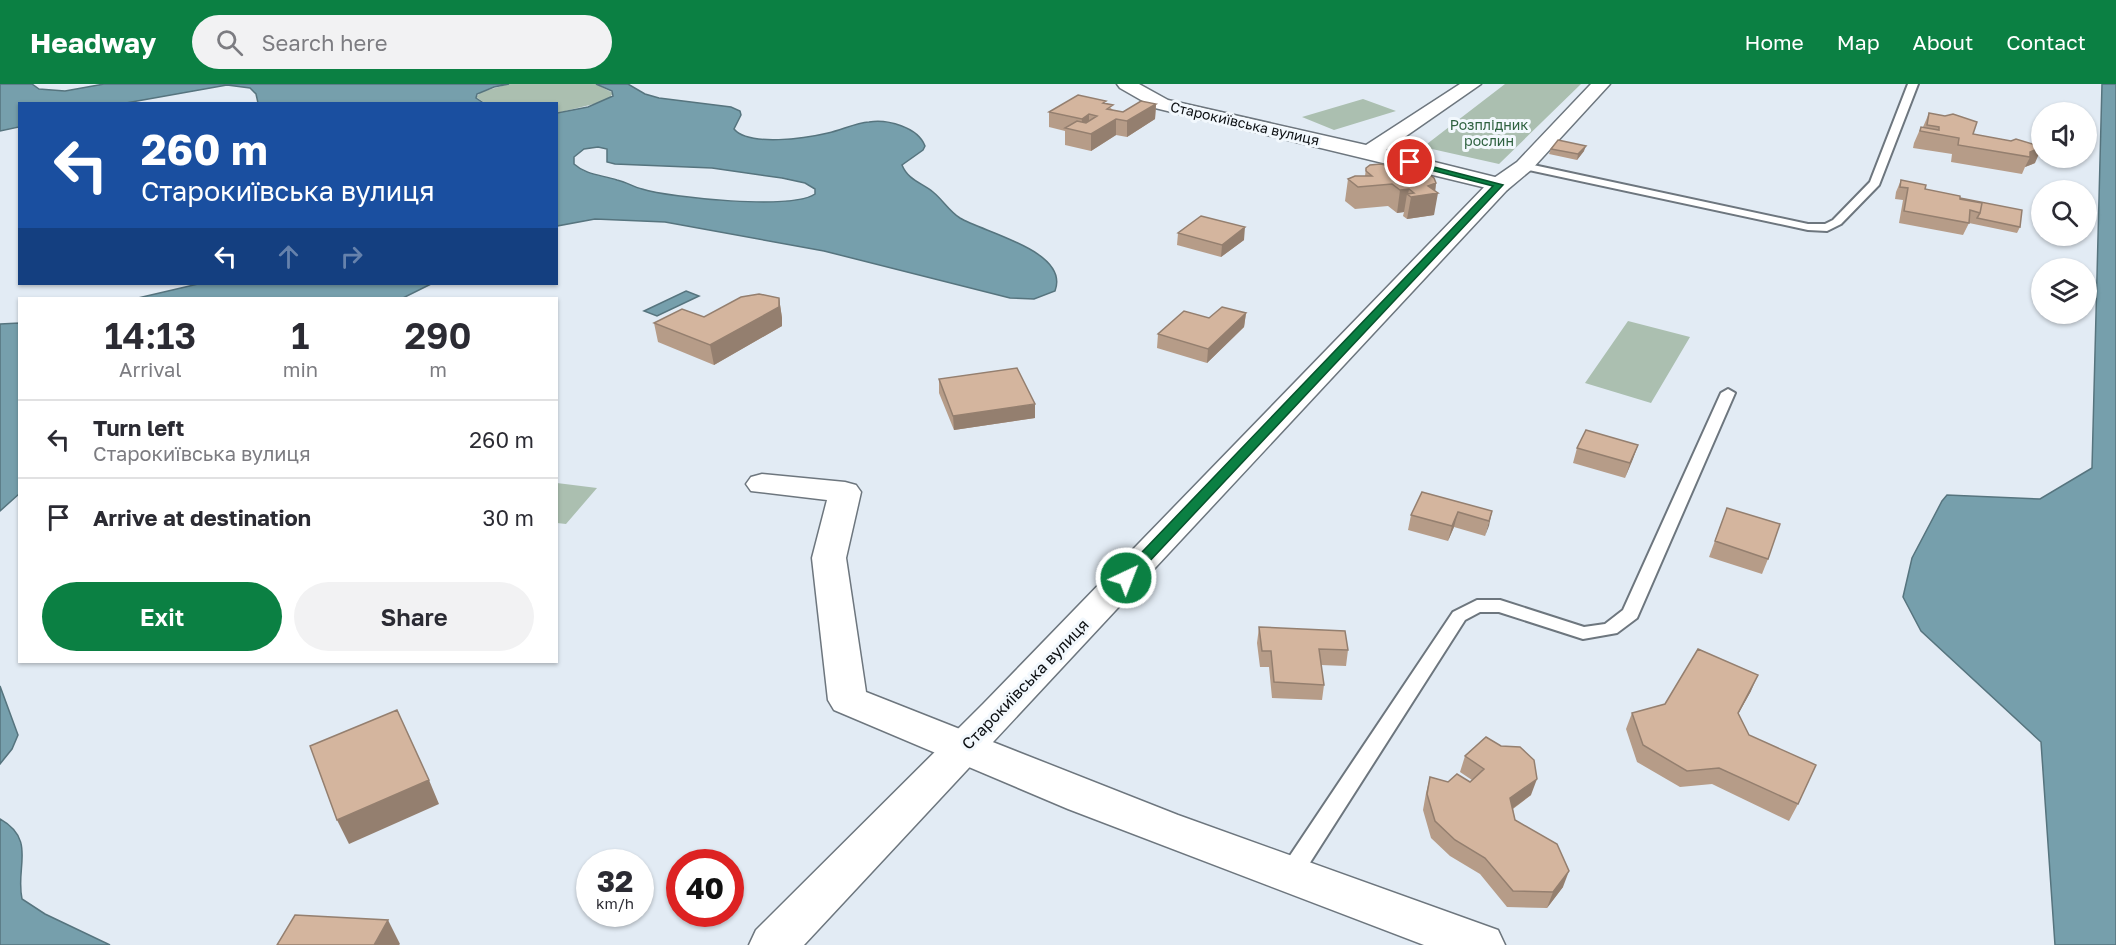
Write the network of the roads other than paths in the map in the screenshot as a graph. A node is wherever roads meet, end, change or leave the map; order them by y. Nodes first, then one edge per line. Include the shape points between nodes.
1 (1126, 84) edge
2 (1472, 84) edge
3 (1601, 84) edge
4 (1913, 84) edge
5 (1369, 152) junction
6 (1511, 175) junction
7 (1728, 393) dead end
8 (762, 484) dead end
9 (963, 749) junction
10 (1289, 876) junction
11 (773, 945) edge
12 (1481, 945) edge

1 - 5 street, Старокиївська вулиця via 1162,104
2 - 5 street
3 - 6 street, Старокиївська вулиця
4 - 6 lane via 1875,183 1827,228
5 - 6 street, Старокиївська вулиця
6 - 9 street, Старокиївська вулиця
7 - 10 lane via 1631,615 1610,630 1583,633 1500,606 1477,606 1459,616
8 - 9 street via 844,492 829,558 848,700
9 - 10 street
9 - 11 street, Старокиївська вулиця
10 - 12 street

